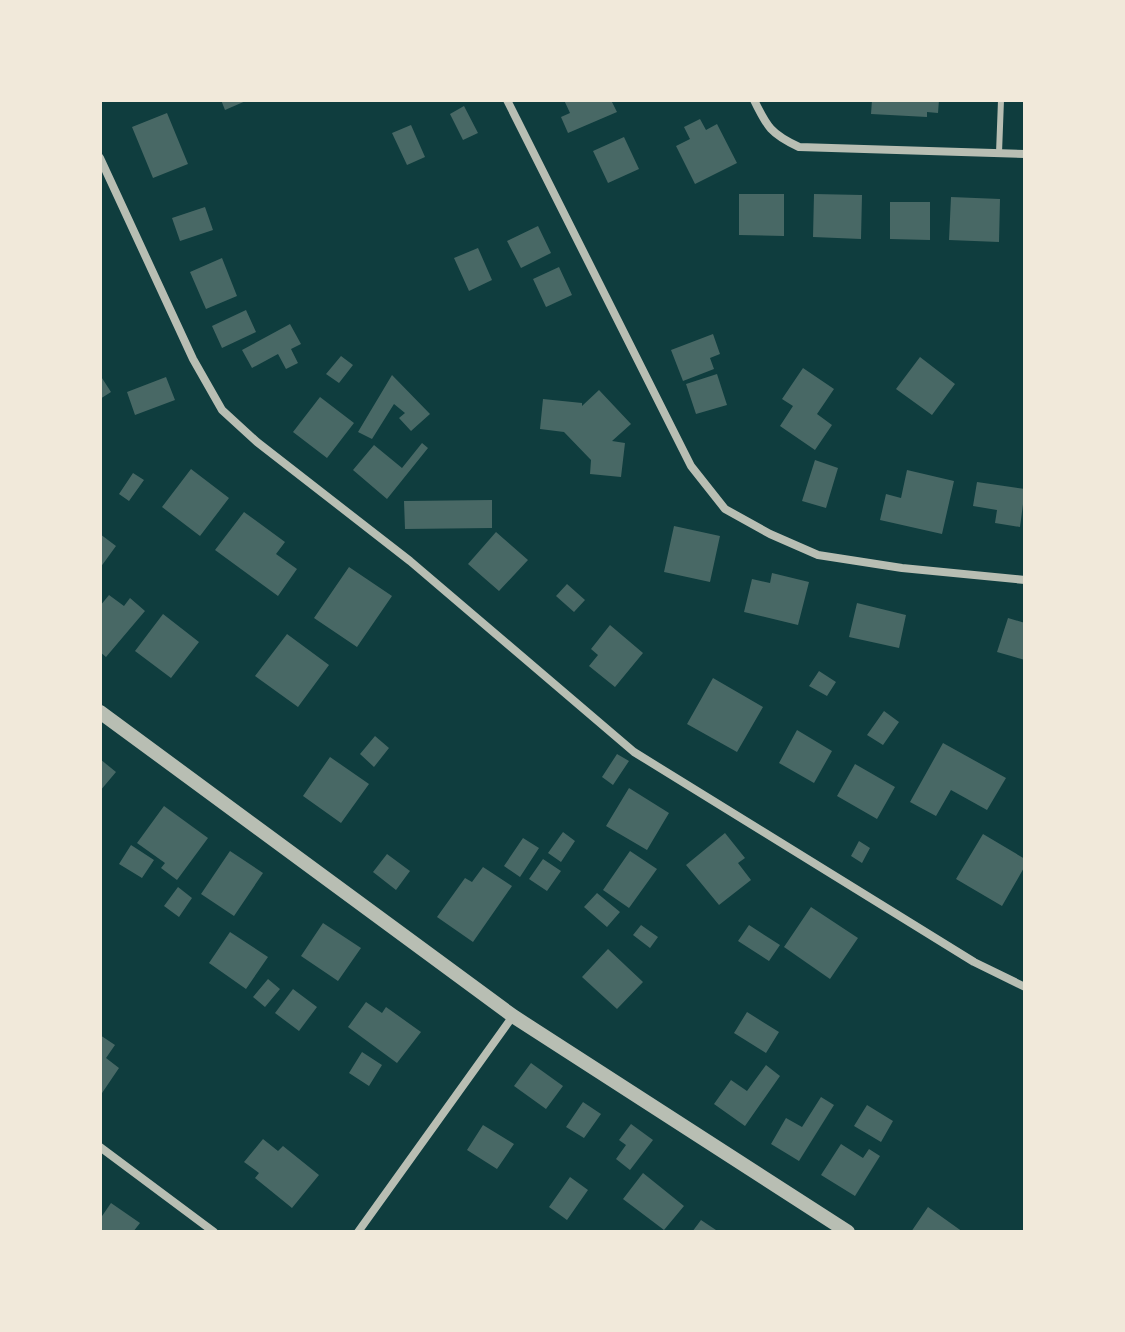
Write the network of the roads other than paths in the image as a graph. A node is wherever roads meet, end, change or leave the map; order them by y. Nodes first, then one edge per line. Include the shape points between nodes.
1 (507, 100) edge
2 (754, 100) edge
3 (1001, 100) edge
4 (999, 153) junction
5 (1025, 154) edge
6 (100, 158) edge
7 (1025, 580) edge
8 (100, 712) edge
9 (1025, 987) edge
10 (513, 1016) junction
11 (100, 1147) edge
12 (214, 1232) edge
13 (358, 1232) edge
14 (848, 1232) edge

1 - 7 street via 691,466 725,509 818,555
2 - 4 street via 768,129 799,147
3 - 4 lane
4 - 5 street
6 - 9 street via 200,371 222,410 257,442 410,561 634,752 974,962
8 - 10 street
10 - 13 street
10 - 14 street
11 - 12 street

